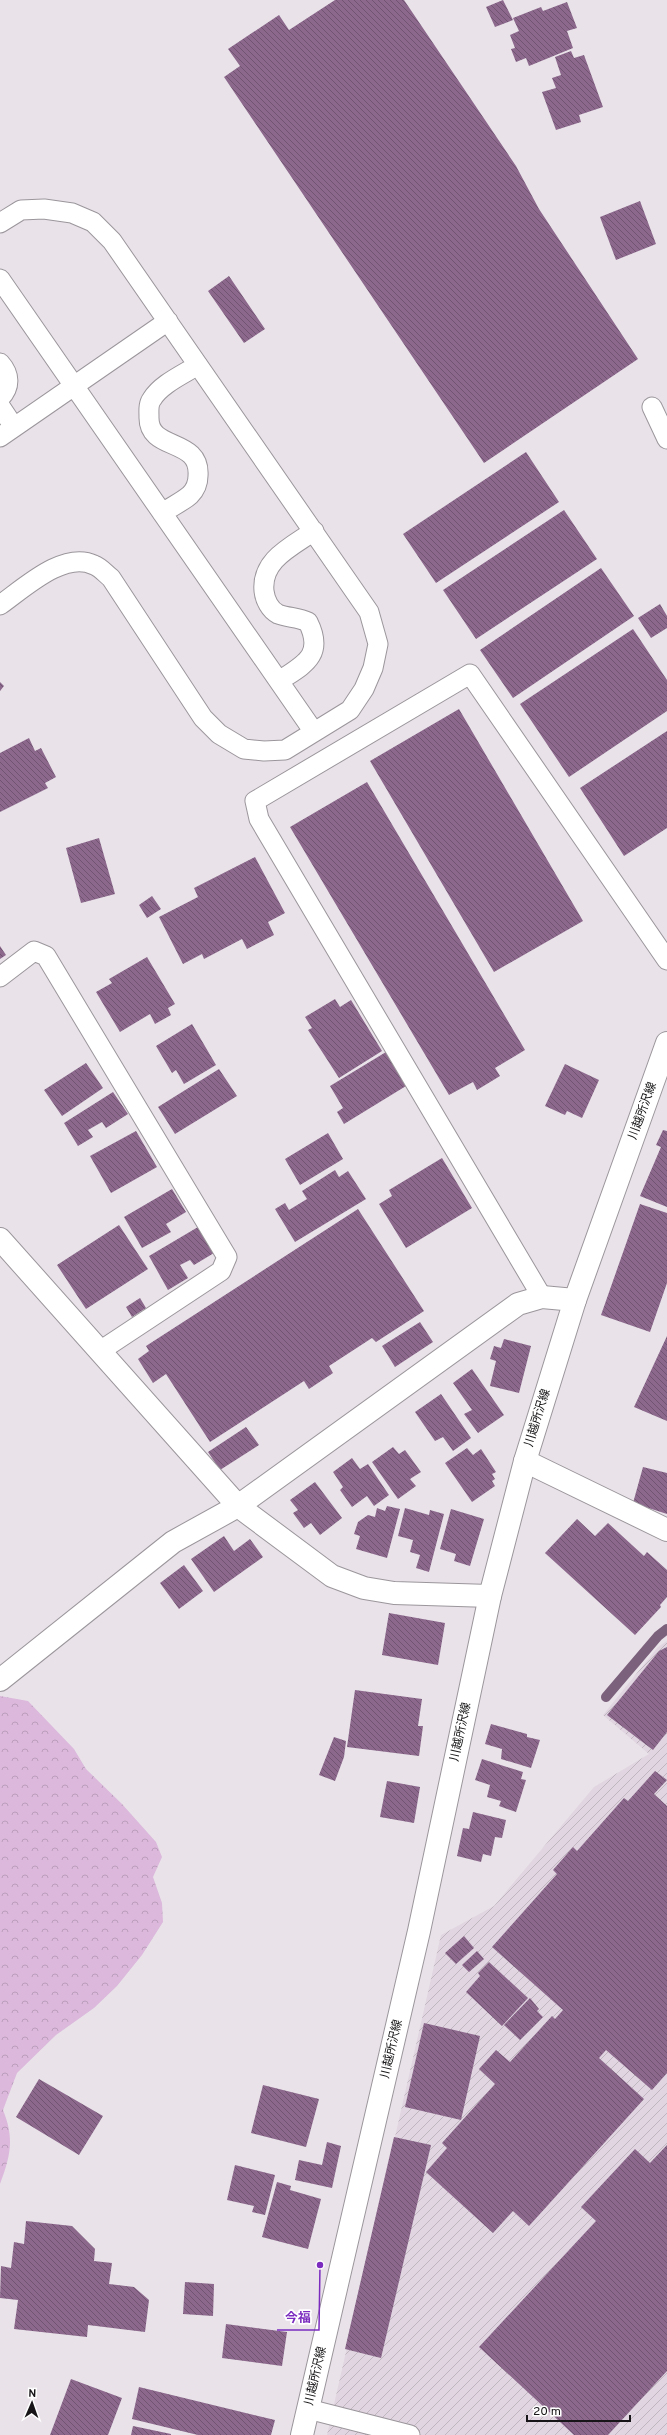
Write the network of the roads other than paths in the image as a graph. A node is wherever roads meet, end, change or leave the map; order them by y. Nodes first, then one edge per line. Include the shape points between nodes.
1 (0, 223) edge
2 (0, 279) edge
3 (168, 321) junction
4 (0, 363) edge
5 (198, 365) junction
6 (74, 384) junction
7 (0, 398) edge
8 (0, 406) edge
9 (652, 407) dead end
10 (7, 432) edge
11 (667, 439) edge
12 (162, 513) junction
13 (314, 531) junction
14 (0, 605) edge
15 (278, 681) junction
16 (314, 732) junction
17 (667, 960) edge
18 (0, 977) edge
19 (667, 1043) edge
20 (0, 1239) edge
21 (542, 1297) junction
22 (575, 1300) junction
23 (100, 1351) junction
24 (525, 1461) junction
25 (238, 1506) junction
26 (667, 1530) edge
27 (490, 1596) junction
28 (0, 1680) edge
29 (308, 2409) junction
30 (302, 2435) edge
31 (410, 2435) edge

1 - 3 lane via 21,210 44,209 72,213 92,222 112,241
2 - 6 lane
3 - 5 lane
3 - 6 lane
4 - 7 lane via 6,369 9,379 7,389
5 - 12 lane via 159,391 151,400 149,408 151,430 162,440 187,450 196,460 199,469 198,483 191,495
5 - 13 lane
6 - 10 lane
6 - 12 lane
8 - 10 lane
9 - 11 lane
12 - 15 lane
13 - 15 lane via 276,557 263,580 264,596 269,606 278,613 308,622 314,640 313,652 307,663
13 - 16 lane via 369,612 378,644 373,668 364,689 350,710
14 - 16 lane via 50,570 77,561 94,564 111,578 203,718 219,734 244,749 264,751 285,750
15 - 16 lane
17 - 21 lane via 470,674 255,801 259,819
18 - 23 lane via 34,951 46,956 227,1257 221,1272
19 - 22 street, 川越所沢線
20 - 23 street
21 - 22 street
21 - 25 street via 518,1304
22 - 24 street, 川越所沢線
23 - 25 street
24 - 26 street
24 - 27 street, 川越所沢線
25 - 27 street via 332,1576 364,1588 394,1593
25 - 28 street via 173,1542
27 - 29 street, 川越所沢線 via 419,1930
29 - 30 street, 川越所沢線
29 - 31 lane

